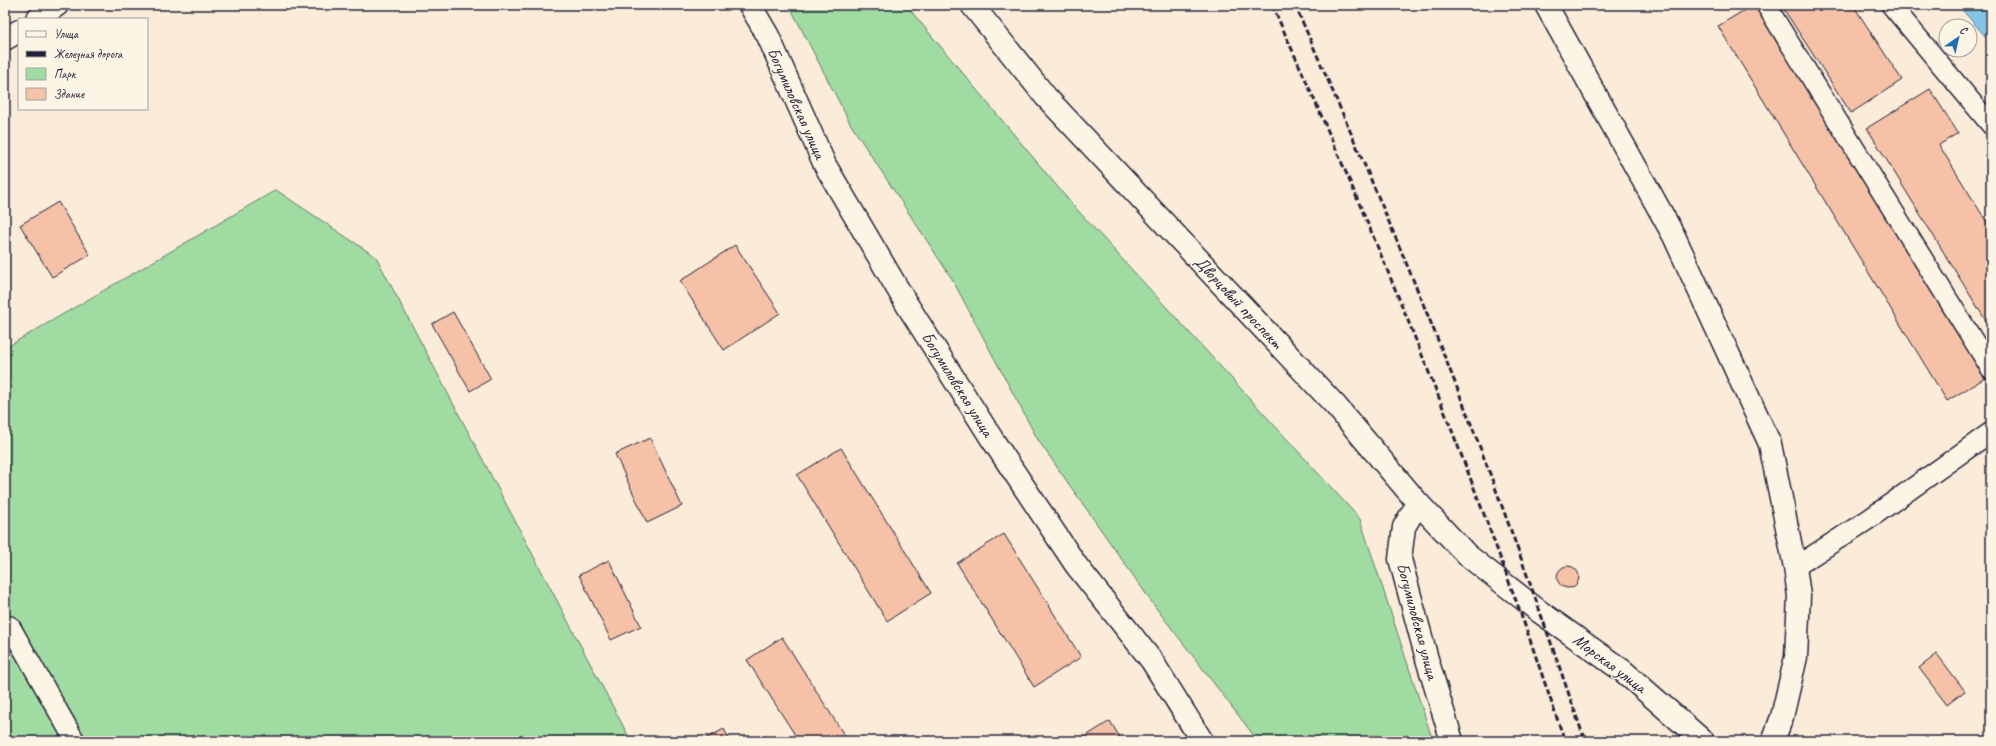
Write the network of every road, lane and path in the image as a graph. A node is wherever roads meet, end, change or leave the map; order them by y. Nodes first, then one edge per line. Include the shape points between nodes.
1 (57, 5) edge
2 (750, 5) edge
3 (972, 5) edge
4 (1546, 5) edge
5 (1766, 5) edge
6 (1891, 5) edge
7 (38, 18) edge
8 (18, 32) edge
9 (5, 40) edge
10 (1991, 125) edge
11 (1991, 368) edge
12 (1991, 432) edge
13 (1418, 503) junction
14 (1795, 567) junction
15 (1513, 591) joint
16 (10, 626) dead end
17 (75, 741) edge
18 (1202, 741) edge
19 (1452, 741) edge
20 (1703, 741) edge
21 (1773, 741) edge

1 - 7 street
2 - 18 street, Богумиловская улица via 768,36 825,166 906,303 1076,565 1152,661
3 - 13 street, Дворцовый проспект via 1046,97 1336,406
4 - 14 street via 1674,236 1770,444
5 - 11 lane
6 - 10 lane
8 - 9 street
12 - 14 lane via 1869,519
13 - 15 street, Дворцовый проспект via 1468,555
13 - 19 street, Богумиловская улица via 1404,527 1400,559
14 - 21 street via 1799,596 1796,656 1782,717
15 - 20 street, Морская улица via 1623,671
16 - 17 lane

